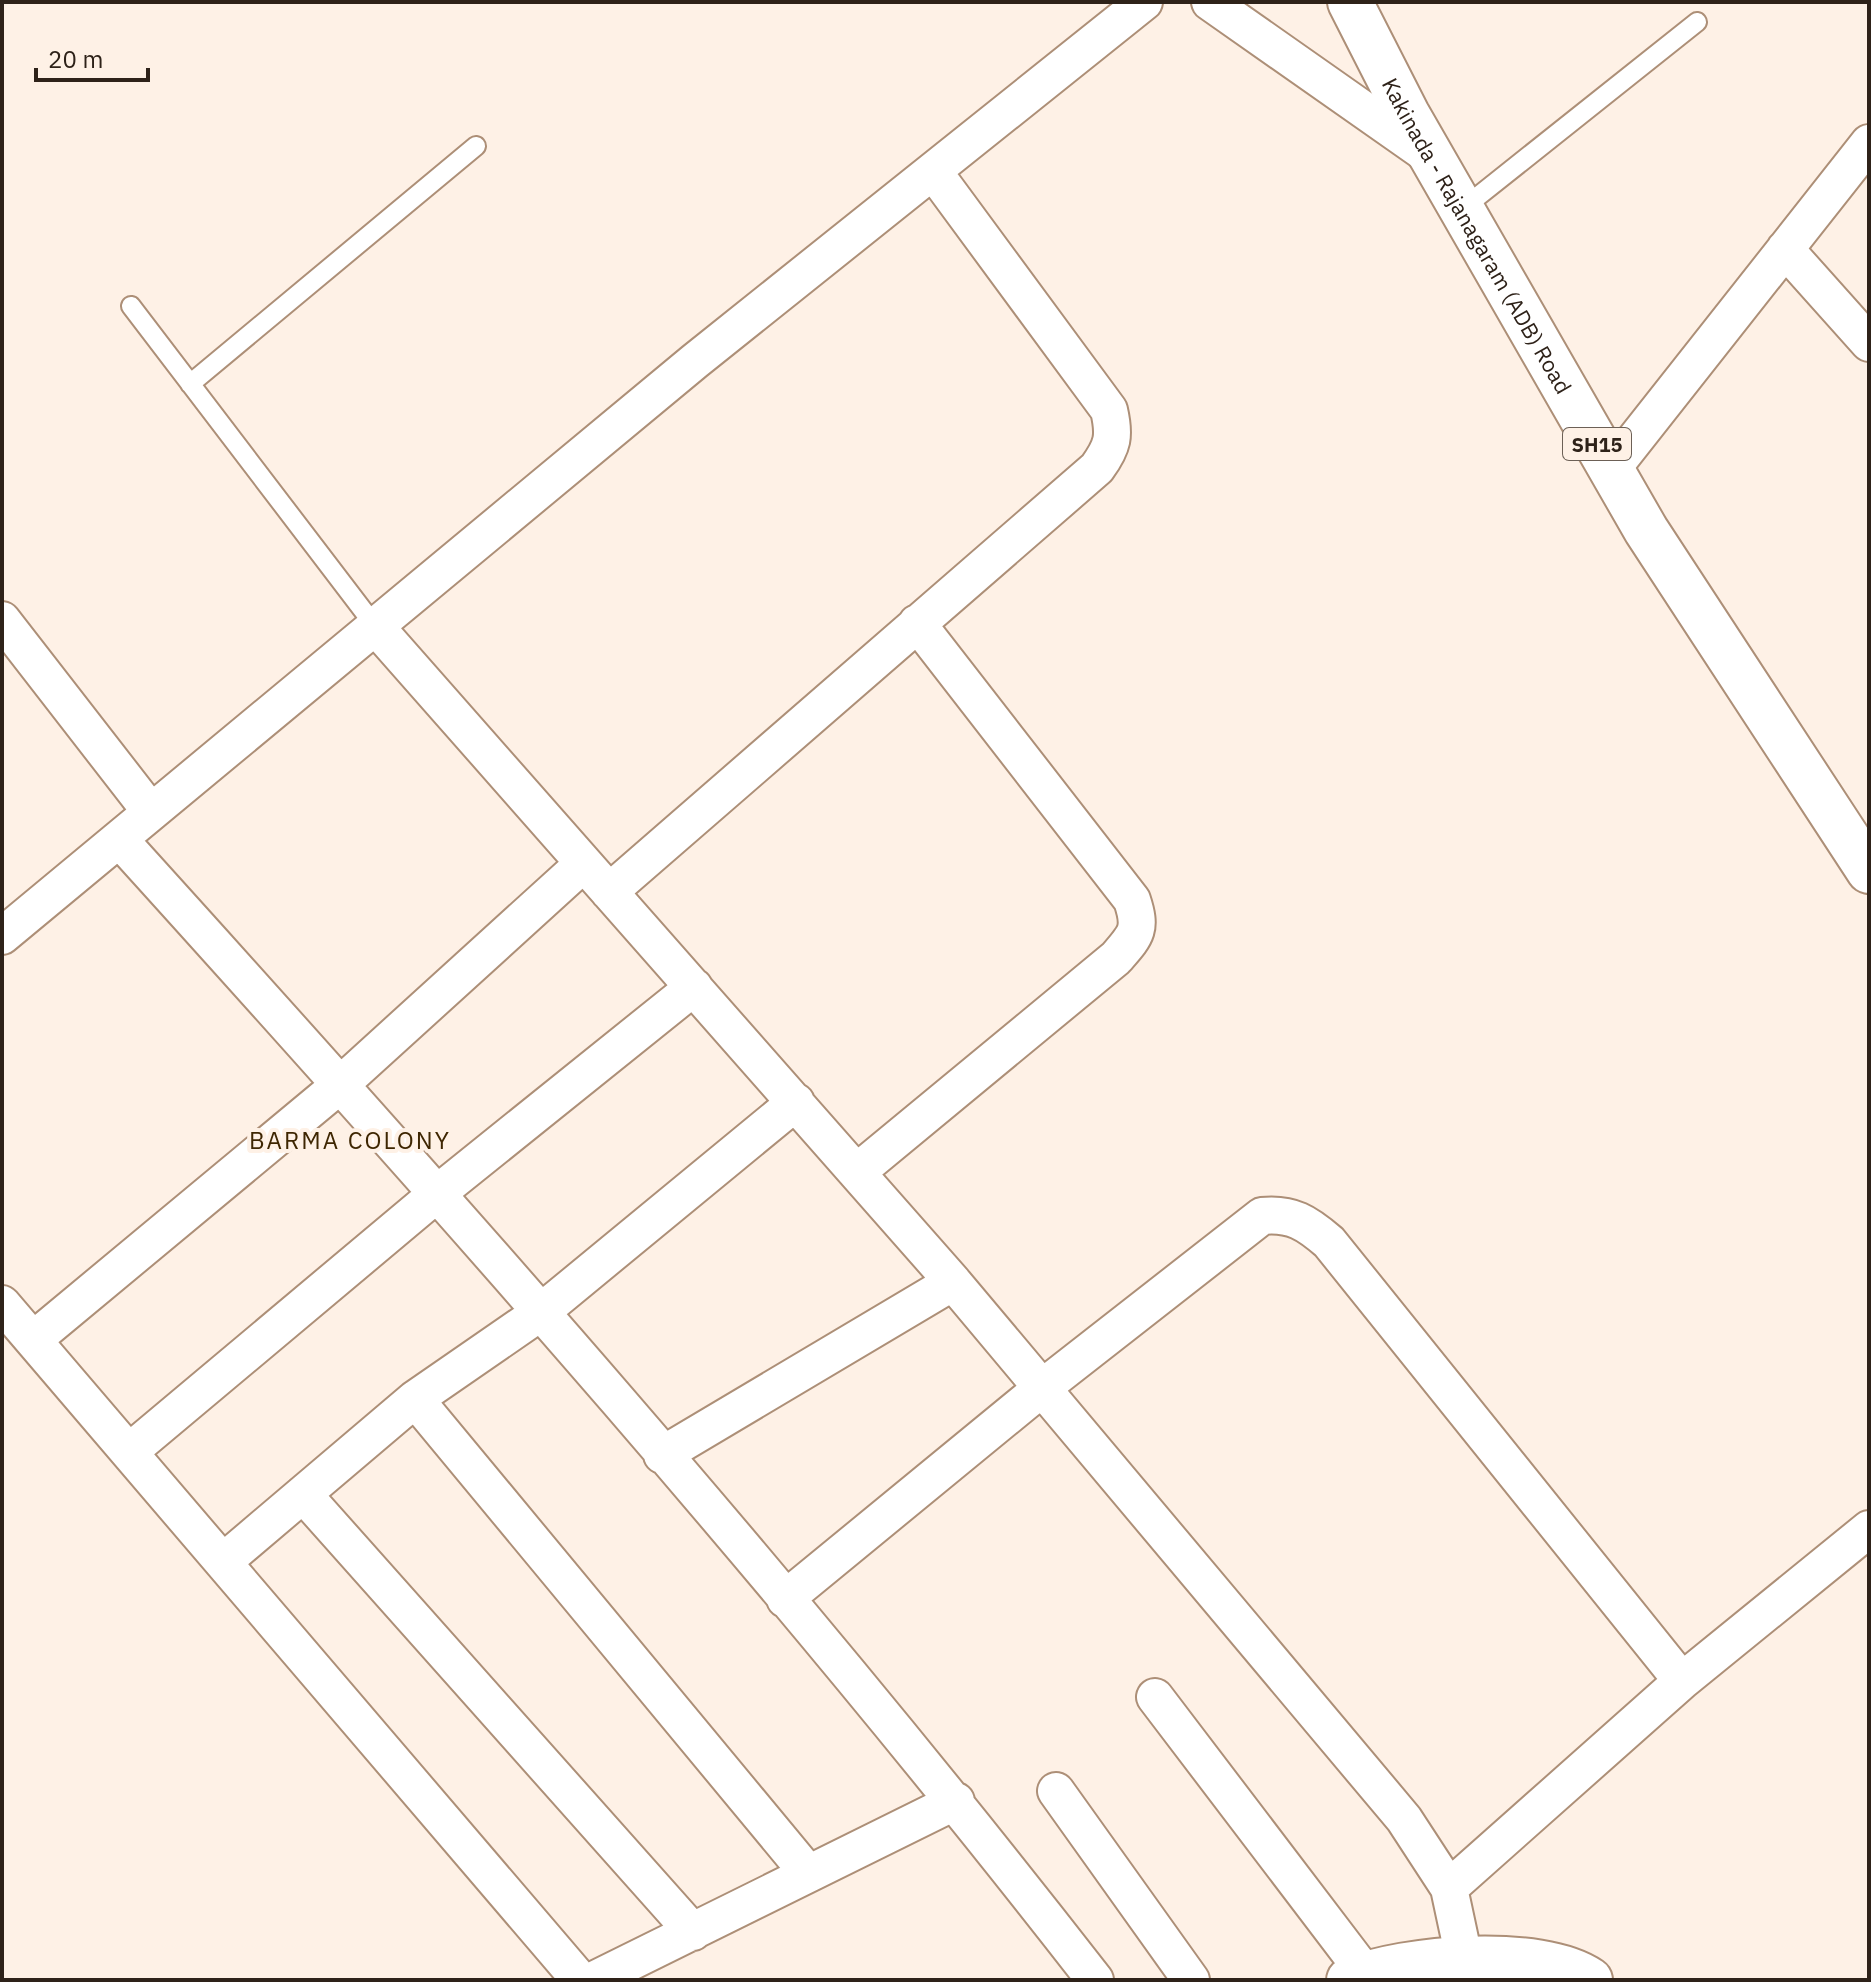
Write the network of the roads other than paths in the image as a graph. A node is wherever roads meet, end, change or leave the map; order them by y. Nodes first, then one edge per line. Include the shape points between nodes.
1 (1144, 2) edge
2 (1210, 2) edge
3 (1350, 2) edge
4 (1697, 22) dead end
5 (1869, 143) edge
6 (476, 146) dead end
7 (1432, 158) junction
8 (933, 171) junction
9 (1462, 209) junction
10 (1785, 249) junction
11 (131, 306) dead end
12 (1869, 343) edge
13 (190, 384) junction
14 (1611, 470) junction
15 (2, 620) edge
16 (917, 623) junction
17 (375, 626) junction
18 (151, 812) junction
19 (119, 839) junction
20 (583, 864) junction
21 (1869, 871) edge
22 (609, 892) junction
23 (2, 936) edge
24 (694, 987) junction
25 (341, 1084) junction
26 (796, 1102) junction
27 (857, 1172) junction
28 (439, 1192) junction
29 (953, 1282) junction
30 (2, 1304) edge
31 (541, 1312) junction
32 (33, 1340) junction
33 (1042, 1388) junction
34 (415, 1399) junction
35 (129, 1452) junction
36 (662, 1455) junction
37 (303, 1494) junction
38 (1869, 1529) edge
39 (223, 1562) junction
40 (785, 1599) junction
41 (1682, 1681) junction
42 (1155, 1697) dead end
43 (1056, 1791) dead end
44 (956, 1801) junction
45 (807, 1872) junction
46 (1449, 1888) junction
47 (693, 1932) junction
48 (1464, 1958) junction
49 (1357, 1977) edge
50 (580, 1980) edge
51 (594, 1980) edge
52 (1095, 1980) edge
53 (1191, 1980) edge
54 (1590, 1980) edge

1 - 8 street
2 - 7 street
3 - 7 main road, Kakinada - Rajanagaram (ADB) Road / SH15
4 - 9 lane
5 - 10 street
6 - 13 lane
7 - 9 main road, Kakinada - Rajanagaram (ADB) Road / SH15
8 - 16 street via 1109,410 1114,432 1112,447 1097,468
8 - 17 street
9 - 14 main road, Kakinada - Rajanagaram (ADB) Road / SH15
10 - 12 street
10 - 14 street
11 - 13 lane
13 - 17 lane
14 - 21 main road, Kakinada - Rajanagaram (ADB) Road / SH15
15 - 18 street
16 - 22 street
16 - 27 street via 1132,900 1139,920 1135,937 1116,958
17 - 18 street
17 - 20 street
18 - 19 street
19 - 23 street
19 - 25 street
20 - 22 street
20 - 25 street
22 - 24 street
24 - 26 street
24 - 28 street
25 - 28 street
25 - 32 street
26 - 27 street
26 - 31 street
27 - 29 street
28 - 31 street
28 - 35 street
29 - 33 street
29 - 36 street
30 - 32 street
31 - 34 street
31 - 36 street
32 - 35 street
33 - 40 street
33 - 41 street via 1262,1216 1285,1214 1308,1224 1329,1242
33 - 46 street via 1404,1819
34 - 37 street
34 - 45 street
35 - 39 street
36 - 40 street
37 - 39 street
37 - 47 street
38 - 41 street
39 - 50 street
40 - 44 street
41 - 46 street
42 - 49 street
43 - 53 street
44 - 45 street
44 - 52 street
45 - 47 street
46 - 48 street
47 - 51 street
48 - 49 main road
48 - 54 main road via 1524,1960 1573,1969

